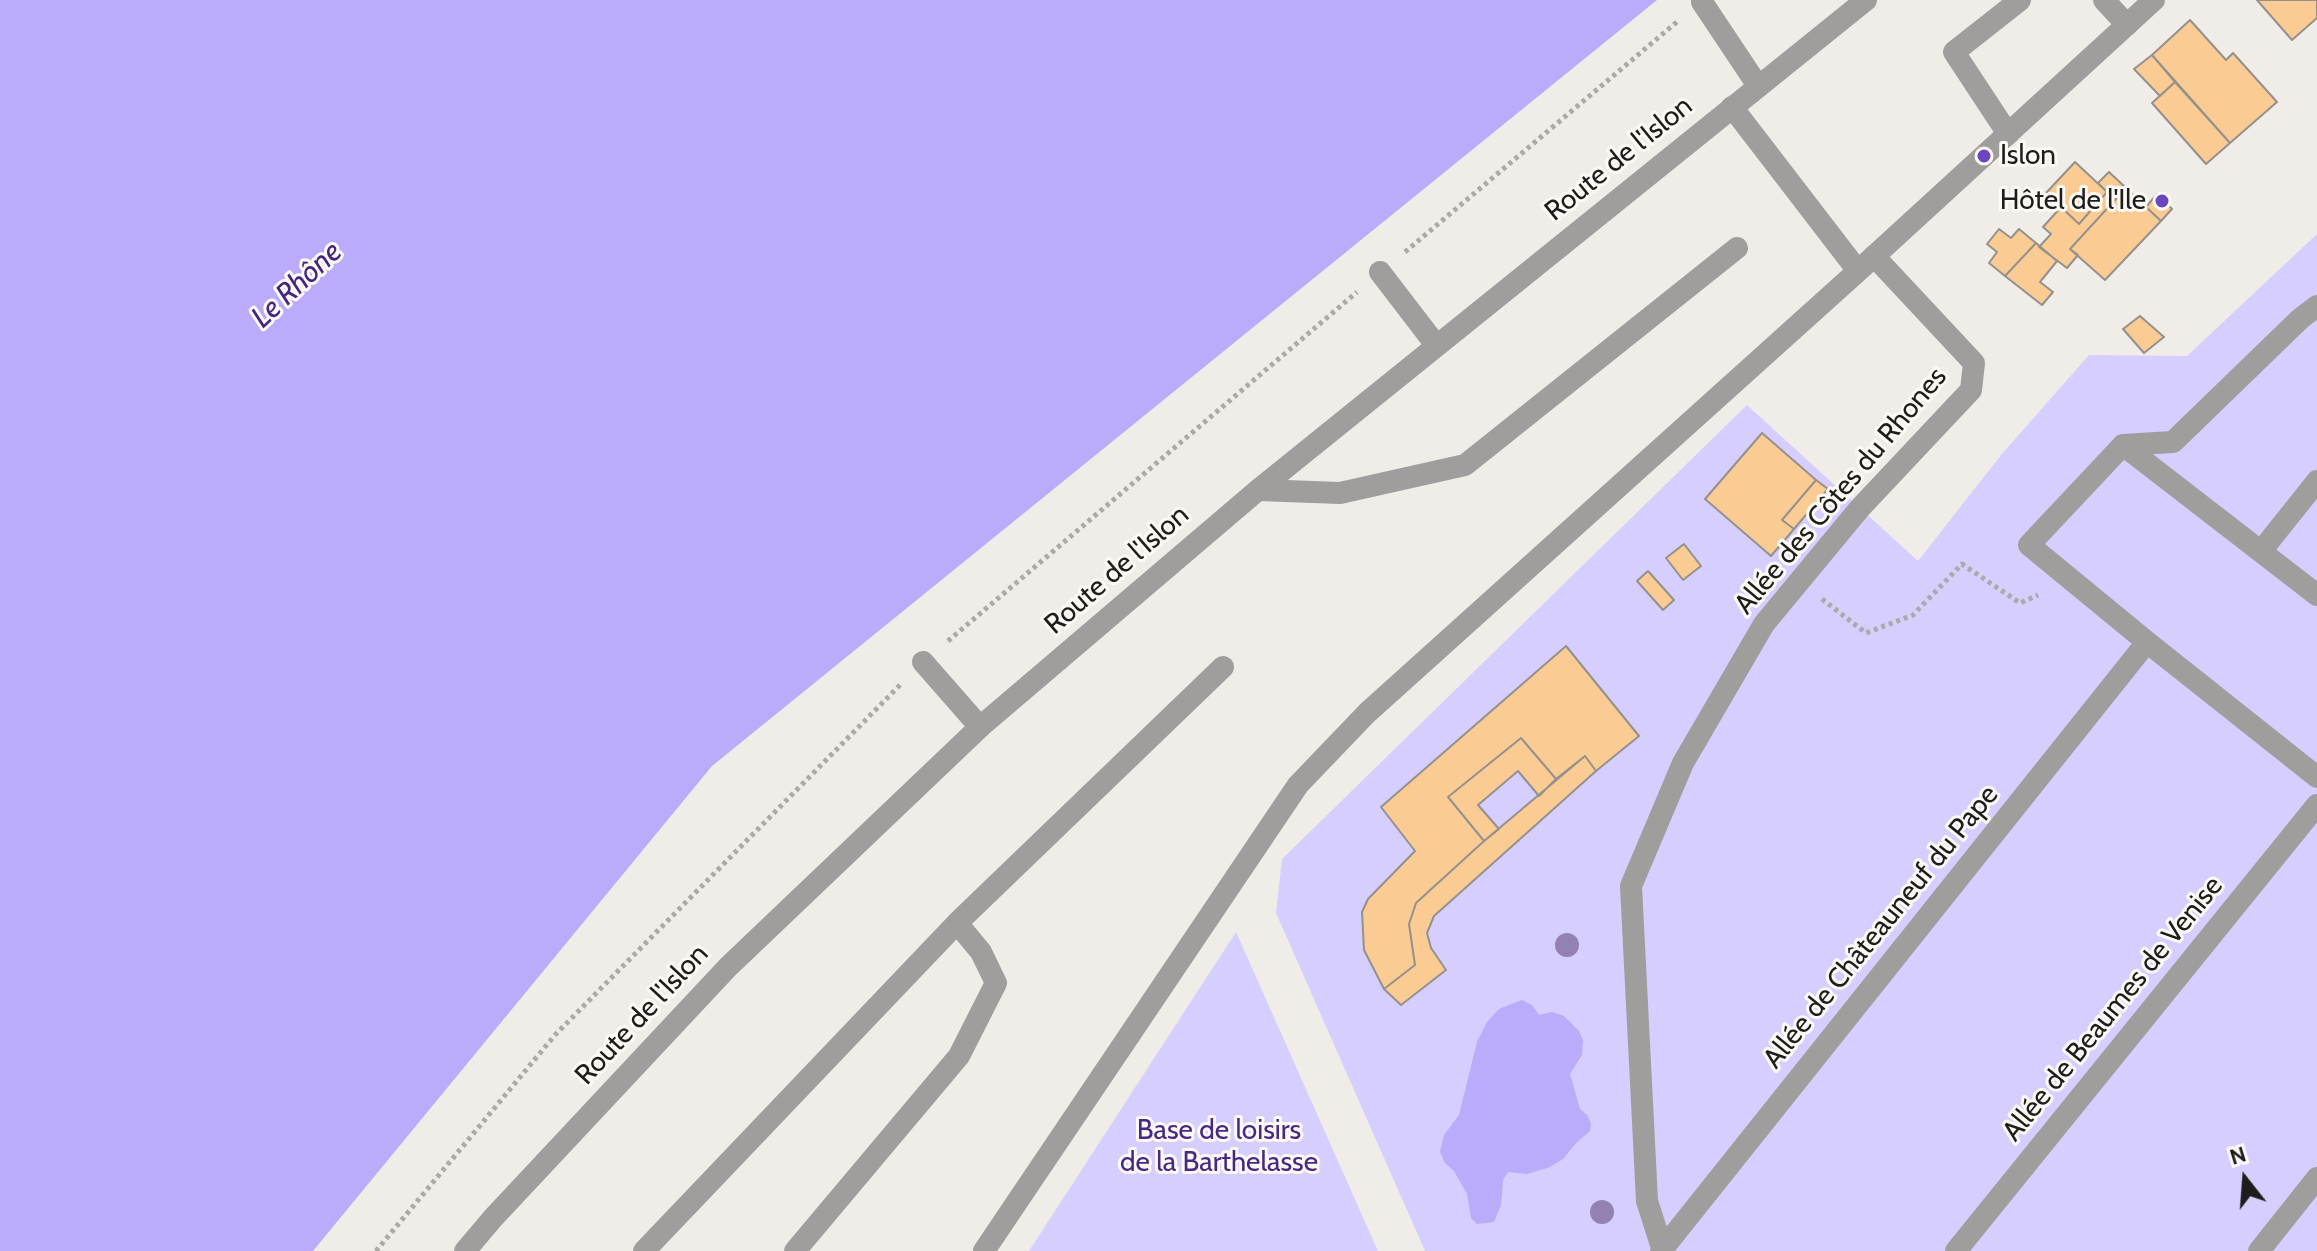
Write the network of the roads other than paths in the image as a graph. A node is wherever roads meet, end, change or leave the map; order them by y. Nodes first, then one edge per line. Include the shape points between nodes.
1 (1866, 0) edge
2 (2020, 0) edge
3 (2104, 0) edge
4 (2154, 0) edge
5 (1702, 2) edge
6 (2127, 25) junction
7 (1758, 86) junction
8 (1732, 107) junction
9 (2008, 134) junction
10 (1737, 248) dead end
11 (1866, 264) junction
12 (1380, 272) road end
13 (2317, 306) edge
14 (1436, 345) junction
15 (2123, 445) junction
16 (2317, 481) edge
17 (1258, 490) junction
18 (2262, 550) junction
19 (2317, 595) edge
20 (2147, 642) junction
21 (923, 662) road end
22 (1223, 667) dead end
23 (980, 727) junction
24 (2317, 777) edge
25 (2317, 805) edge
26 (957, 923) junction
27 (2317, 1178) edge
28 (1662, 1250) edge
29 (465, 1251) edge
30 (644, 1251) edge
31 (795, 1251) edge
32 (984, 1251) edge
33 (1956, 1251) edge
34 (2259, 1251) edge

1 - 7 street, Route de l'Islon
2 - 9 street via 1954,52
3 - 6 street
4 - 6 street
5 - 7 street
6 - 9 street
7 - 8 street, Route de l'Islon
8 - 11 street, Allée des Côtes du Rhones
8 - 14 street, Route de l'Islon
9 - 11 street
10 - 17 street via 1465,465 1340,493
11 - 28 street, Allée des Côtes du Rhones via 1974,363 1971,390 1860,508 1764,624 1683,763 1631,886 1647,1201
11 - 32 street via 1367,713 1298,785
12 - 14 street
13 - 15 street via 2173,442
14 - 17 street, Route de l'Islon
15 - 18 street
15 - 20 street via 2029,545
16 - 18 street
17 - 23 street, Route de l'Islon
18 - 19 street
20 - 24 street
20 - 28 street, Allée de Châteauneuf du Pape
21 - 23 street
22 - 26 street
23 - 29 street, Route de l'Islon via 728,967
25 - 33 street, Allée de Beaumes de Venise
26 - 30 street
26 - 31 street via 981,952 996,983 959,1056
27 - 34 street

